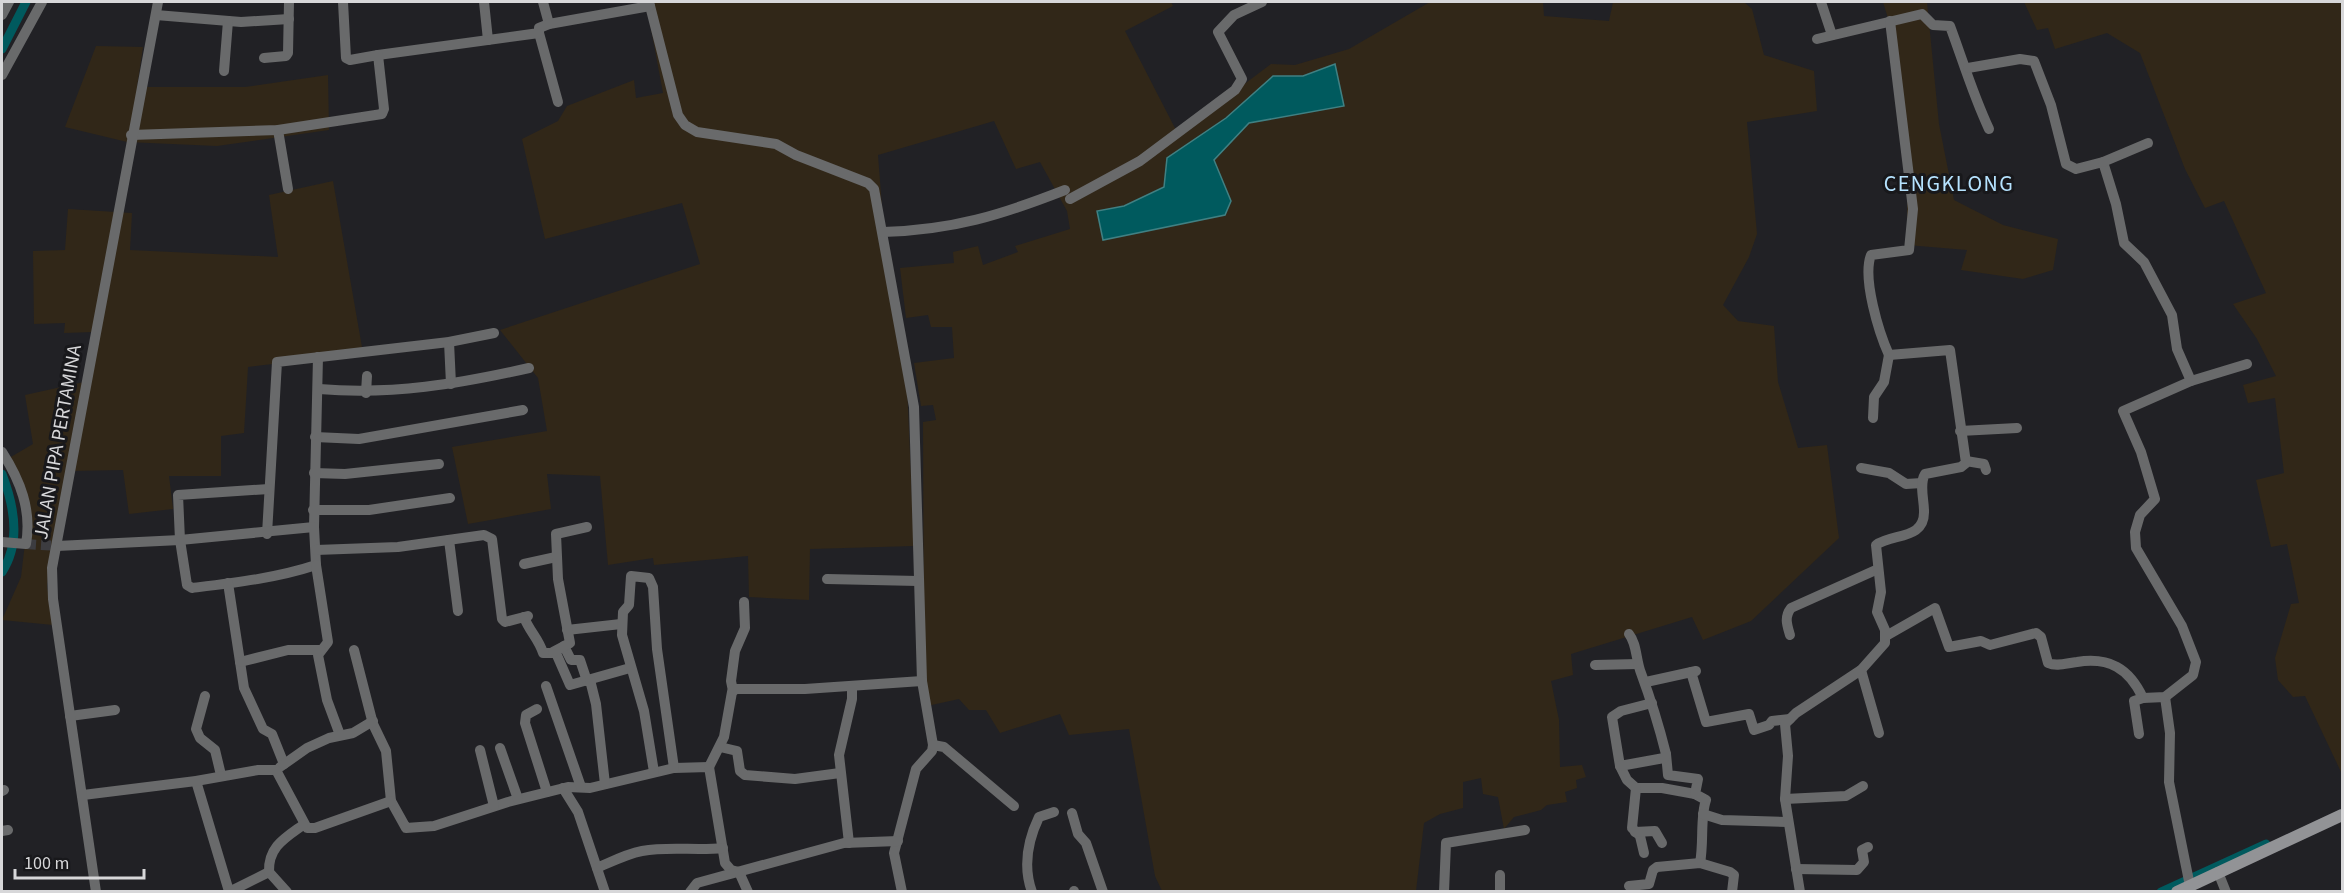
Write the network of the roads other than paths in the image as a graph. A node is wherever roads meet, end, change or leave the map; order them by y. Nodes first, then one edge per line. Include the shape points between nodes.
1 (9, 2) edge
2 (42, 2) edge
3 (158, 2) edge
4 (289, 2) edge
5 (343, 2) edge
6 (484, 2) edge
7 (543, 2) edge
8 (1262, 2) edge
9 (1821, 2) edge
10 (650, 4) edge
11 (2, 15) edge
12 (156, 15) junction
13 (289, 19) junction
14 (228, 21) junction
15 (1890, 21) junction
16 (549, 24) junction
17 (539, 33) junction
18 (1832, 35) junction
19 (1817, 39) dead end
20 (488, 40) junction
21 (378, 55) junction
22 (264, 58) dead end
23 (1968, 68) junction
24 (224, 71) dead end
25 (2, 75) edge
26 (558, 102) dead end
27 (1989, 129) dead end
28 (278, 130) junction
29 (131, 135) junction
30 (2148, 143) dead end
31 (2103, 162) junction
32 (288, 189) dead end
33 (883, 232) junction
34 (494, 333) dead end
35 (449, 342) junction
36 (1889, 355) junction
37 (318, 357) junction
38 (2247, 364) dead end
39 (530, 368) dead end
40 (367, 376) dead end
41 (2191, 381) junction
42 (451, 384) junction
43 (319, 389) junction
44 (366, 393) junction
45 (523, 410) dead end
46 (1873, 418) dead end
47 (2017, 428) dead end
48 (1960, 431) junction
49 (315, 437) junction
50 (2, 452) edge
51 (1966, 461) junction
52 (439, 464) dead end
53 (1861, 468) dead end
54 (1986, 470) dead end
55 (314, 473) junction
56 (1922, 483) junction
57 (269, 489) junction
58 (450, 498) dead end
59 (313, 510) junction
60 (314, 527) junction
61 (587, 527) dead end
62 (267, 534) junction
63 (180, 540) junction
64 (449, 540) junction
65 (2, 542) edge
66 (57, 546) junction
67 (316, 550) junction
68 (556, 557) junction
69 (524, 564) dead end
70 (316, 565) junction
71 (1878, 569) junction
72 (828, 579) dead end
73 (918, 581) junction
74 (228, 583) junction
75 (744, 602) dead end
76 (458, 611) dead end
77 (621, 624) junction
78 (567, 630) junction
79 (1629, 634) dead end
80 (1790, 635) dead end
81 (1886, 636) junction
82 (564, 646) junction
83 (321, 650) junction
84 (354, 650) dead end
85 (553, 652) junction
86 (240, 662) junction
87 (1638, 664) junction
88 (1594, 665) dead end
89 (630, 668) junction
90 (1861, 670) junction
91 (589, 680) junction
92 (922, 681) junction
93 (1646, 682) junction
94 (546, 686) dead end
95 (852, 687) junction
96 (733, 691) junction
97 (205, 696) dead end
98 (2165, 697) junction
99 (2143, 698) junction
100 (1652, 703) junction
101 (115, 710) dead end
102 (537, 710) dead end
103 (70, 716) junction
104 (1790, 718) junction
105 (373, 721) junction
106 (1880, 733) dead end
107 (2139, 734) dead end
108 (340, 735) junction
109 (933, 745) junction
110 (720, 747) junction
111 (500, 748) dead end
112 (480, 750) dead end
113 (1666, 754) junction
114 (1620, 766) junction
115 (280, 767) junction
116 (709, 767) junction
117 (674, 768) junction
118 (654, 772) junction
119 (840, 773) junction
120 (221, 775) junction
121 (196, 781) junction
122 (605, 784) junction
123 (1863, 786) dead end
124 (581, 787) junction
125 (563, 788) junction
126 (1636, 788) junction
127 (547, 792) junction
128 (1695, 794) junction
129 (83, 795) junction
130 (518, 799) junction
131 (1785, 799) junction
132 (391, 801) junction
133 (494, 806) junction
134 (1014, 807) dead end
135 (1054, 812) dead end
136 (1072, 813) dead end
137 (1703, 814) junction
138 (2343, 815) edge
139 (1788, 822) junction
140 (303, 825) junction
141 (1525, 830) dead end
142 (1635, 832) junction
143 (898, 841) junction
144 (849, 843) junction
145 (1662, 843) dead end
146 (1868, 847) dead end
147 (723, 848) junction
148 (1644, 853) dead end
149 (1700, 863) junction
150 (597, 868) junction
151 (1796, 869) junction
152 (268, 872) junction
153 (739, 872) junction
154 (2218, 872) junction
155 (1500, 875) dead end
156 (2188, 879) junction
157 (1629, 886) dead end
158 (96, 891) edge
159 (286, 891) edge
160 (605, 891) edge
161 (690, 891) edge
162 (748, 891) edge
163 (902, 891) edge
164 (1032, 891) edge
165 (1104, 891) edge
166 (1444, 891) edge
167 (1500, 891) edge
168 (1732, 891) edge
169 (1800, 891) edge
170 (2177, 891) edge
171 (2226, 891) edge

1 - 11 street
2 - 25 street
3 - 12 street, JALAN PIPA PERTAMINA
4 - 13 street
5 - 21 street via 346,58
6 - 20 street
7 - 16 street
8 - 33 street via 1234,15 1218,32 1241,76 1235,90 1140,161 1067,194 968,224
9 - 18 street
10 - 16 street
10 - 33 street via 678,115 685,125 697,132 776,144 868,183 874,189
12 - 14 street
12 - 29 street, JALAN PIPA PERTAMINA
13 - 14 street
13 - 22 street via 288,55
14 - 24 street
15 - 18 street
15 - 23 street via 1922,14 1933,25 1950,26
15 - 36 street via 1912,228 1909,250 1873,254 1869,259 1874,306
16 - 17 street via 539,28
17 - 20 street
17 - 26 street
18 - 19 street
20 - 21 street
21 - 28 street via 382,114
23 - 27 street via 1973,96
23 - 31 street via 2020,59 2034,61 2051,105 2066,164 2076,169
28 - 29 street
28 - 32 street
29 - 66 street, JALAN PIPA PERTAMINA
30 - 31 street
31 - 41 street via 2124,243 2144,262 2172,315 2177,349
33 - 73 street via 914,407
34 - 35 street
35 - 37 street
35 - 42 street
36 - 46 street via 1884,382 1874,397
36 - 48 street via 1950,350
37 - 43 street
37 - 57 street via 277,362
38 - 41 street
39 - 42 street
40 - 44 street
41 - 98 street via 2122,413 2141,453 2155,499 2140,515 2136,548 2182,626 2196,662 2193,675
42 - 44 street
43 - 44 street
43 - 49 street
45 - 49 street via 359,440
47 - 48 street
48 - 51 street
49 - 55 street
50 - 65 street via 21,489 28,532 26,544
51 - 54 street via 1984,464
51 - 56 street via 1961,467 1925,474
52 - 55 street via 345,474
53 - 56 street via 1889,473 1906,484
55 - 59 street
56 - 71 street via 1923,523 1914,532 1876,545
57 - 62 street
57 - 63 street via 179,494
58 - 59 street via 369,510
59 - 60 street
60 - 62 street
60 - 67 street
61 - 68 street via 556,534
62 - 63 street
63 - 66 street
63 - 74 street via 189,587
64 - 67 street via 398,547
64 - 76 street
64 - 85 street via 484,535 492,539 502,619 505,622 526,616 529,631 540,642 543,652
66 - 103 street, JALAN PIPA PERTAMINA via 52,568 53,600
67 - 70 street
68 - 69 street
68 - 78 street
70 - 74 street
70 - 83 street via 328,642
71 - 80 street via 1791,608 1786,620
71 - 81 street via 1881,592 1876,612
72 - 73 street
73 - 92 street
74 - 86 street
75 - 96 street via 745,628 735,651
77 - 78 street
77 - 89 street
77 - 117 street via 622,612 629,605 631,577 649,578
78 - 82 street via 570,643
79 - 87 street
81 - 90 street via 1882,649
81 - 99 street via 1935,608 1949,648 1981,641 1990,645 2036,633 2042,637 2048,663 2105,660 2126,673
82 - 85 street
82 - 91 street via 570,660 580,660
83 - 86 street via 288,650
83 - 108 street via 318,655 327,700
84 - 105 street
85 - 91 street via 570,685
86 - 115 street via 248,699 262,729 272,734
87 - 88 street
87 - 93 street
89 - 91 street
89 - 118 street via 644,711
90 - 104 street
90 - 106 street
91 - 122 street via 596,704
92 - 95 street
92 - 109 street
93 - 100 street
93 - 104 street via 1694,671 1706,722 1749,714 1754,730
94 - 124 street
95 - 96 street
95 - 119 street via 839,755
96 - 110 street
97 - 120 street via 196,729 200,738 215,750
98 - 99 street
98 - 156 street via 2170,733 2169,782
99 - 107 street via 2136,699 2134,704
100 - 113 street
100 - 114 street via 1612,717
101 - 103 street
102 - 127 street via 526,715 525,723
103 - 129 street, JALAN PIPA PERTAMINA
104 - 131 street via 1785,724
105 - 108 street via 353,733
105 - 132 street via 386,751
108 - 115 street via 307,748
109 - 134 street via 944,747
109 - 143 street via 916,769
110 - 116 street
110 - 119 street via 737,751 745,775 795,778
111 - 130 street
112 - 133 street
113 - 114 street via 1664,758
113 - 128 street via 1668,776 1698,779
114 - 126 street
115 - 120 street
115 - 140 street
116 - 117 street
116 - 147 street
117 - 118 street
118 - 122 street
119 - 144 street
120 - 121 street
121 - 129 street
121 - 152 street via 228,888 237,889
122 - 124 street
123 - 131 street via 1846,796
124 - 125 street
125 - 127 street
125 - 150 street via 578,812
126 - 128 street
126 - 142 street via 1632,828
127 - 130 street
128 - 137 street via 1706,800
129 - 158 street, JALAN PIPA PERTAMINA
130 - 133 street
131 - 139 street
132 - 133 street via 409,830
132 - 140 street via 315,828
135 - 164 street via 1040,816 1032,831 1027,859
136 - 165 street
137 - 139 street via 1722,820
137 - 149 street
138 - 154 main road
139 - 151 street
140 - 152 street via 273,848
141 - 166 street via 1446,843
142 - 145 street via 1655,831
142 - 148 street via 1640,836
143 - 144 street
143 - 163 street via 894,857
144 - 153 street
146 - 151 street via 1862,850 1864,862 1857,870
147 - 150 street via 645,850
147 - 153 street via 727,868
149 - 157 street via 1657,867 1647,886
149 - 168 street via 1734,875
150 - 160 street
151 - 169 street
152 - 159 street
153 - 161 street via 697,883
153 - 162 street
154 - 156 main road
154 - 171 street
155 - 167 street
156 - 170 main road

